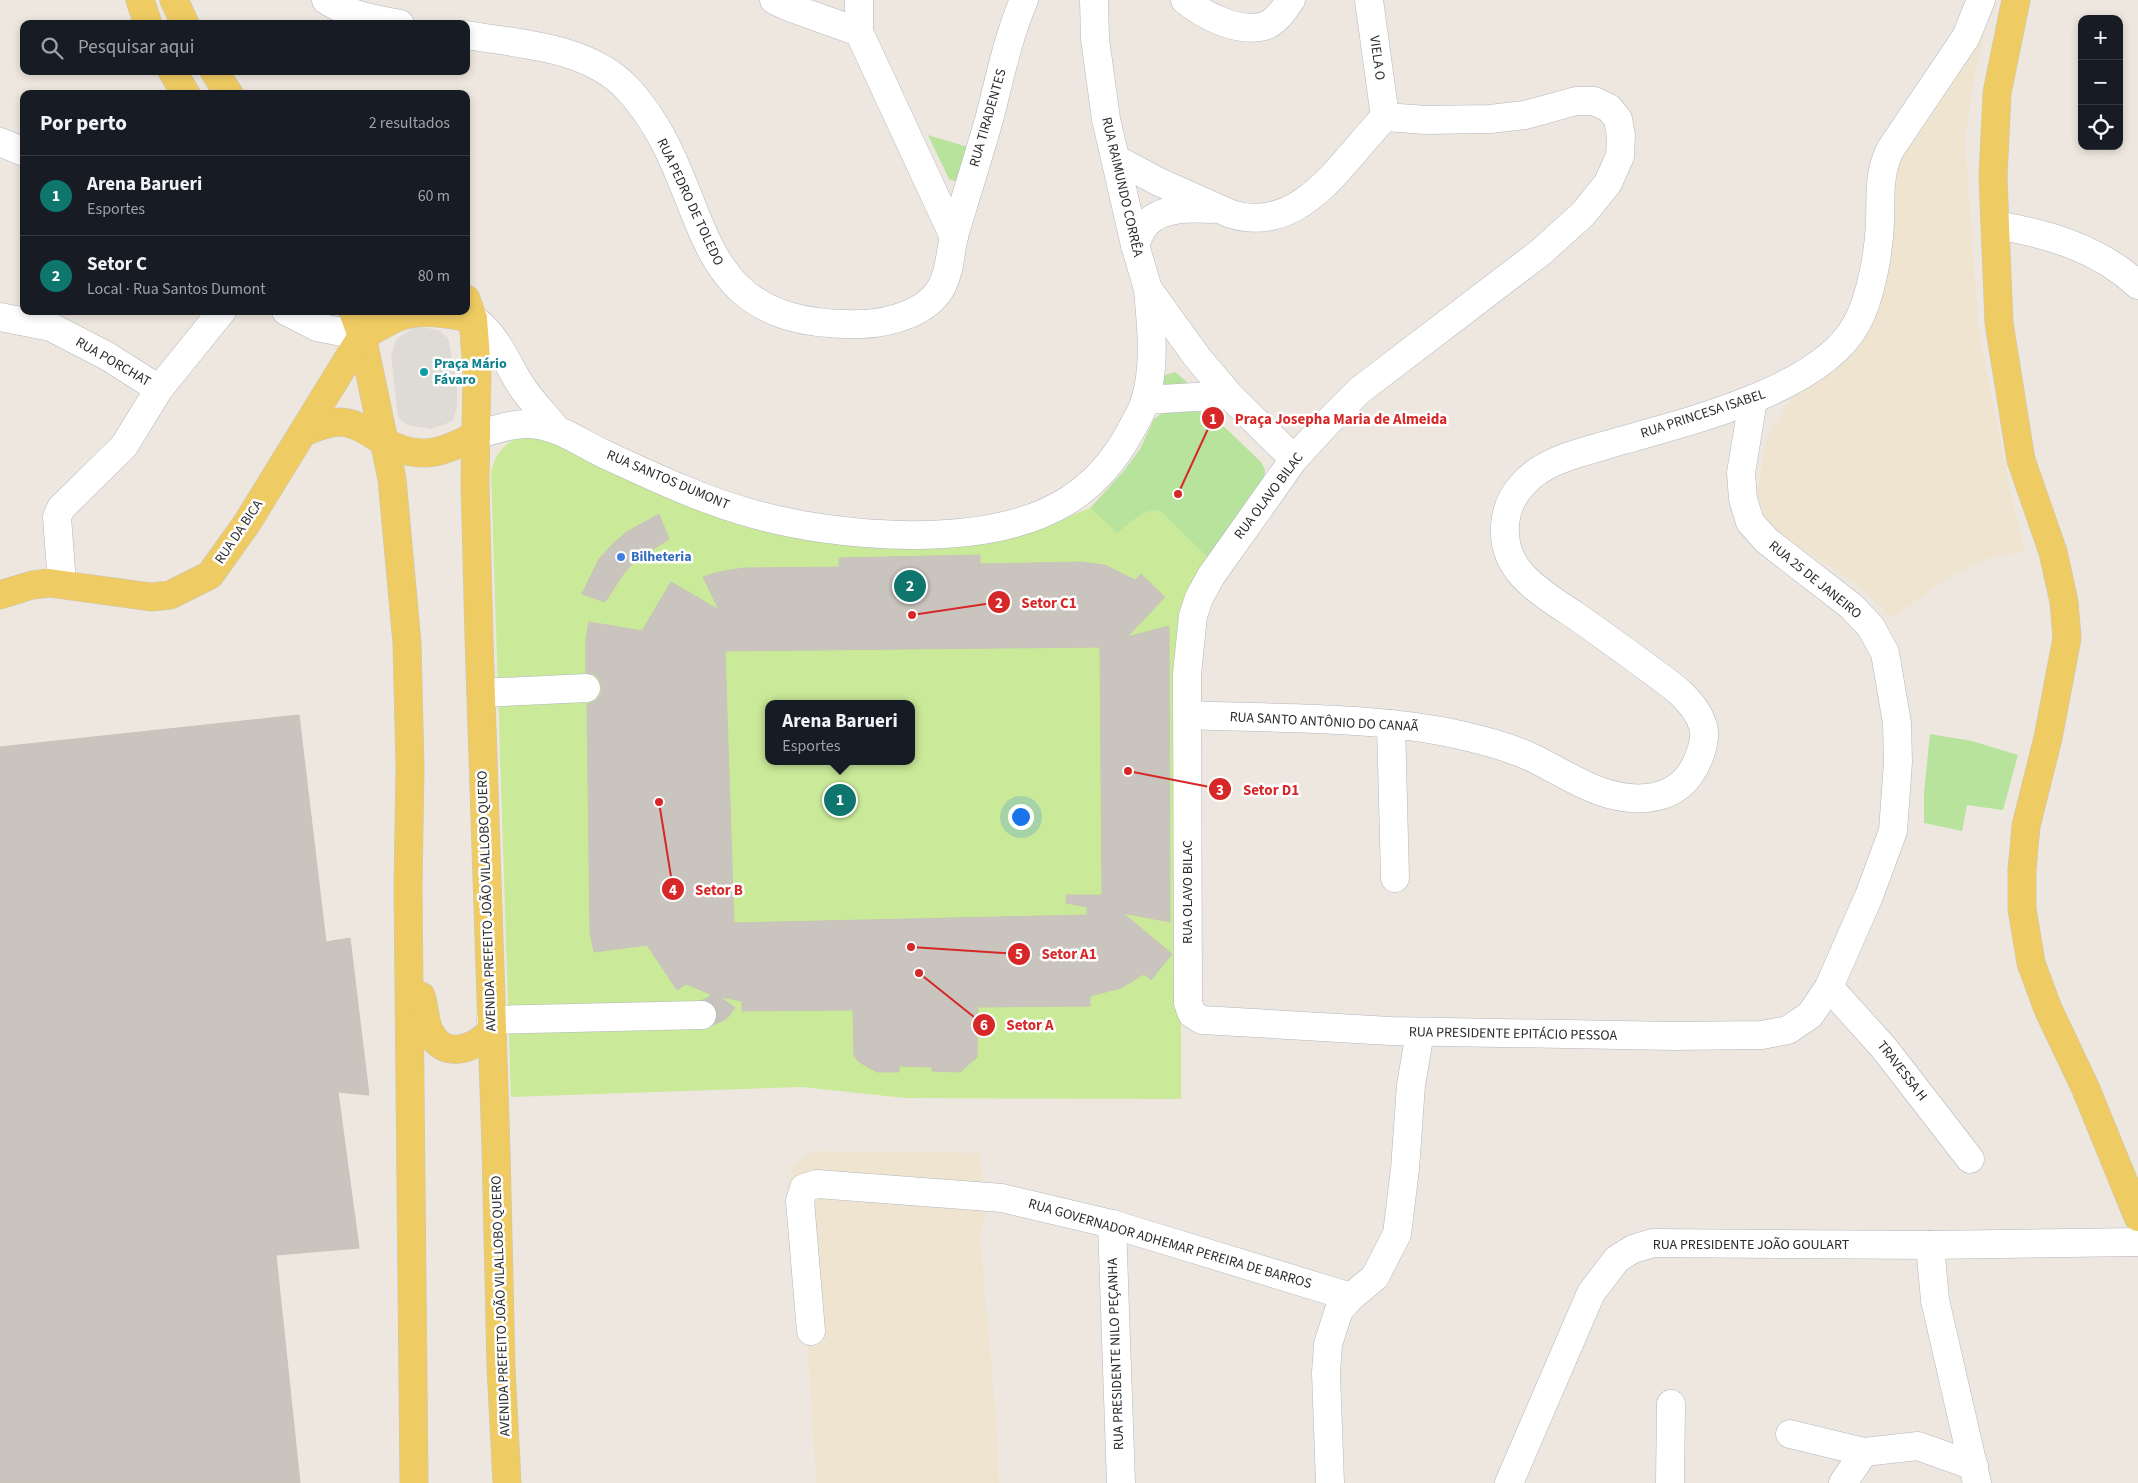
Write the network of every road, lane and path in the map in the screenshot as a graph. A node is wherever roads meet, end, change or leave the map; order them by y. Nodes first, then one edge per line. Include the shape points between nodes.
1 (140, 0) edge
2 (174, 0) edge
3 (326, 0) edge
4 (774, 0) edge
5 (859, 0) edge
6 (1024, 0) edge
7 (1094, 0) edge
8 (1185, 0) edge
9 (1291, 0) edge
10 (1369, 0) edge
11 (1981, 0) edge
12 (2015, 5) edge
13 (147, 20) edge
14 (183, 20) edge
15 (378, 20) edge
16 (859, 32) junction
17 (470, 36) edge
18 (174, 75) edge
19 (217, 75) edge
20 (184, 90) edge
21 (226, 90) edge
22 (1385, 117) junction
23 (0, 142) edge
24 (20, 150) edge
25 (1116, 159) junction
26 (1221, 210) junction
27 (1996, 225) junction
28 (954, 237) junction
29 (1135, 244) junction
30 (2138, 286) edge
31 (1148, 289) junction
32 (470, 309) edge
33 (219, 315) edge
34 (294, 315) edge
35 (404, 315) edge
36 (0, 317) edge
37 (357, 324) edge
38 (1197, 357) junction
39 (1151, 369) junction
40 (159, 389) junction
41 (1229, 395) junction
42 (1145, 400) junction
43 (1753, 400) junction
44 (556, 429) junction
45 (304, 432) junction
46 (476, 435) junction
47 (386, 443) junction
48 (1294, 459) junction
49 (62, 583) junction
50 (0, 595) edge
51 (586, 688) dead end
52 (481, 693) junction
53 (1188, 715) junction
54 (1391, 724) junction
55 (1705, 729) joint
56 (1395, 878) dead end
57 (409, 975) junction
58 (1829, 987) junction
59 (1188, 1003) joint
60 (702, 1015) tunnel mouth
61 (492, 1025) junction
62 (1420, 1032) junction
63 (1970, 1159) dead end
64 (2138, 1217) edge
65 (1112, 1224) junction
66 (2138, 1242) edge
67 (1930, 1245) junction
68 (1351, 1297) junction
69 (811, 1331) dead end
70 (1671, 1404) dead end
71 (1790, 1434) dead end
72 (1864, 1452) junction
73 (1975, 1475) edge
74 (414, 1483) edge
75 (507, 1483) edge
76 (1121, 1483) edge
77 (1330, 1483) edge
78 (1509, 1483) edge
79 (1670, 1483) edge
80 (1843, 1483) edge

1 - 13 main road
2 - 14 main road
3 - 15 street via 340,9
4 - 16 street
5 - 16 street
6 - 28 street, RUA TIRADENTES
7 - 25 street, RUA RAIMUNDO CORRÊA via 1095,38 1106,119
8 - 9 street via 1207,16 1228,25 1251,26 1266,25 1281,15
10 - 22 street, VIELA O
11 - 12 street
11 - 43 street, RUA PRINCESA ISABEL via 1966,37 1890,150 1883,166 1877,248 1858,321 1830,356 1799,377
12 - 27 main road via 1997,93 1993,176
16 - 28 street
17 - 28 street, RUA PEDRO DE TOLEDO via 549,49 579,58 605,71 626,88 669,149 712,255 746,296 771,310 811,322 836,325 866,324 912,313 928,303 942,287
18 - 20 main road
19 - 21 main road
22 - 26 street via 1334,174 1296,208 1262,218 1242,217
22 - 48 street, RUA OLAVO BILAC via 1490,119 1525,115 1576,101 1594,102 1609,108 1618,119 1620,156 1608,183 1583,214 1541,252 1360,390
23 - 24 street
25 - 26 street
25 - 29 street, RUA RAIMUNDO CORRÊA
26 - 29 street via 1179,209 1163,213 1144,225
27 - 30 street via 2064,240 2108,262
27 - 64 main road via 1996,276 2003,357 2021,460 2053,552 2064,602 2067,638 2048,738 2026,826 2022,870 2024,926 2031,962 2048,1009 2085,1087
29 - 31 street, RUA RAIMUNDO CORRÊA
31 - 38 street, RUA RAIMUNDO CORRÊA
31 - 39 street, RUA SANTOS DUMONT
32 - 44 street via 494,338 525,391
32 - 46 main road, AVENIDA PREFEITO JOÃO VILALLOBO QUERO via 478,371
33 - 40 street, RUA PORCHAT
34 - 37 street via 317,327
35 - 37 main road
36 - 40 street, RUA PORCHAT via 51,326
37 - 45 main road, RUA DA BICA
37 - 47 main road
38 - 39 street
38 - 41 street, RUA RAIMUNDO CORRÊA
39 - 42 street, RUA SANTOS DUMONT
40 - 49 street via 124,446 61,508 58,517
41 - 42 street
41 - 48 street, RUA RAIMUNDO CORRÊA
42 - 44 street, RUA SANTOS DUMONT via 1118,454 1094,481 1066,502 1026,519 946,534 874,534 797,524 752,514 672,485
43 - 55 street, RUA PRINCESA ISABEL via 1542,468 1524,482 1510,501 1505,522 1504,540 1523,576 1674,686 1695,708
43 - 58 street, RUA 25 DE JANEIRO via 1741,473 1743,499 1750,522 1767,542 1851,606 1871,627 1885,653 1897,723 1893,831
44 - 46 street, RUA SANTOS DUMONT via 531,424 512,425
45 - 47 main road via 342,422 359,426
45 - 49 main road, RUA DA BICA via 247,524 210,574 170,596 152,597
46 - 47 main road via 453,448 432,453 412,452
46 - 52 main road, AVENIDA PREFEITO JOÃO VILALLOBO QUERO
47 - 57 main road via 393,485 407,643
48 - 53 street, RUA OLAVO BILAC via 1211,576 1199,598 1190,640
49 - 50 main road, RUA DA BICA via 32,585
51 - 52 street
52 - 61 main road, AVENIDA PREFEITO JOÃO VILALLOBO QUERO
53 - 54 street, RUA SANTO ANTÔNIO DO CANAÃ
53 - 59 street, RUA OLAVO BILAC
54 - 55 street, RUA SANTO ANTÔNIO DO CANAÃ via 1496,743 1537,760 1590,789 1638,799 1662,797 1680,786 1702,751
54 - 56 street
57 - 61 main road via 422,998 430,1032 440,1044 451,1048 471,1047 483,1040
57 - 74 main road
58 - 62 street, RUA PRESIDENTE EPITÁCIO PESSOA via 1810,1015 1788,1030 1762,1035
58 - 63 street, TRAVESSA H via 1884,1048
59 - 62 street, RUA PRESIDENTE EPITÁCIO PESSOA via 1192,1014 1213,1022
60 - 61 street
61 - 75 main road, AVENIDA PREFEITO JOÃO VILALLOBO QUERO
62 - 68 street via 1411,1085 1397,1234 1375,1277
65 - 68 street, RUA GOVERNADOR ADHEMAR PEREIRA DE BARROS
65 - 69 street, RUA GOVERNADOR ADHEMAR PEREIRA DE BARROS via 990,1196 817,1184 804,1188 800,1201
65 - 76 street, RUA PRESIDENTE NILO PEÇANHA
66 - 67 street, RUA PRESIDENTE JOÃO GOULART
67 - 73 street via 1935,1300
67 - 78 street, RUA PRESIDENTE JOÃO GOULART via 1653,1243 1633,1249 1617,1259 1591,1294
68 - 77 street via 1339,1310 1328,1344
70 - 79 street
71 - 72 street
72 - 73 street via 1918,1446
72 - 80 street

